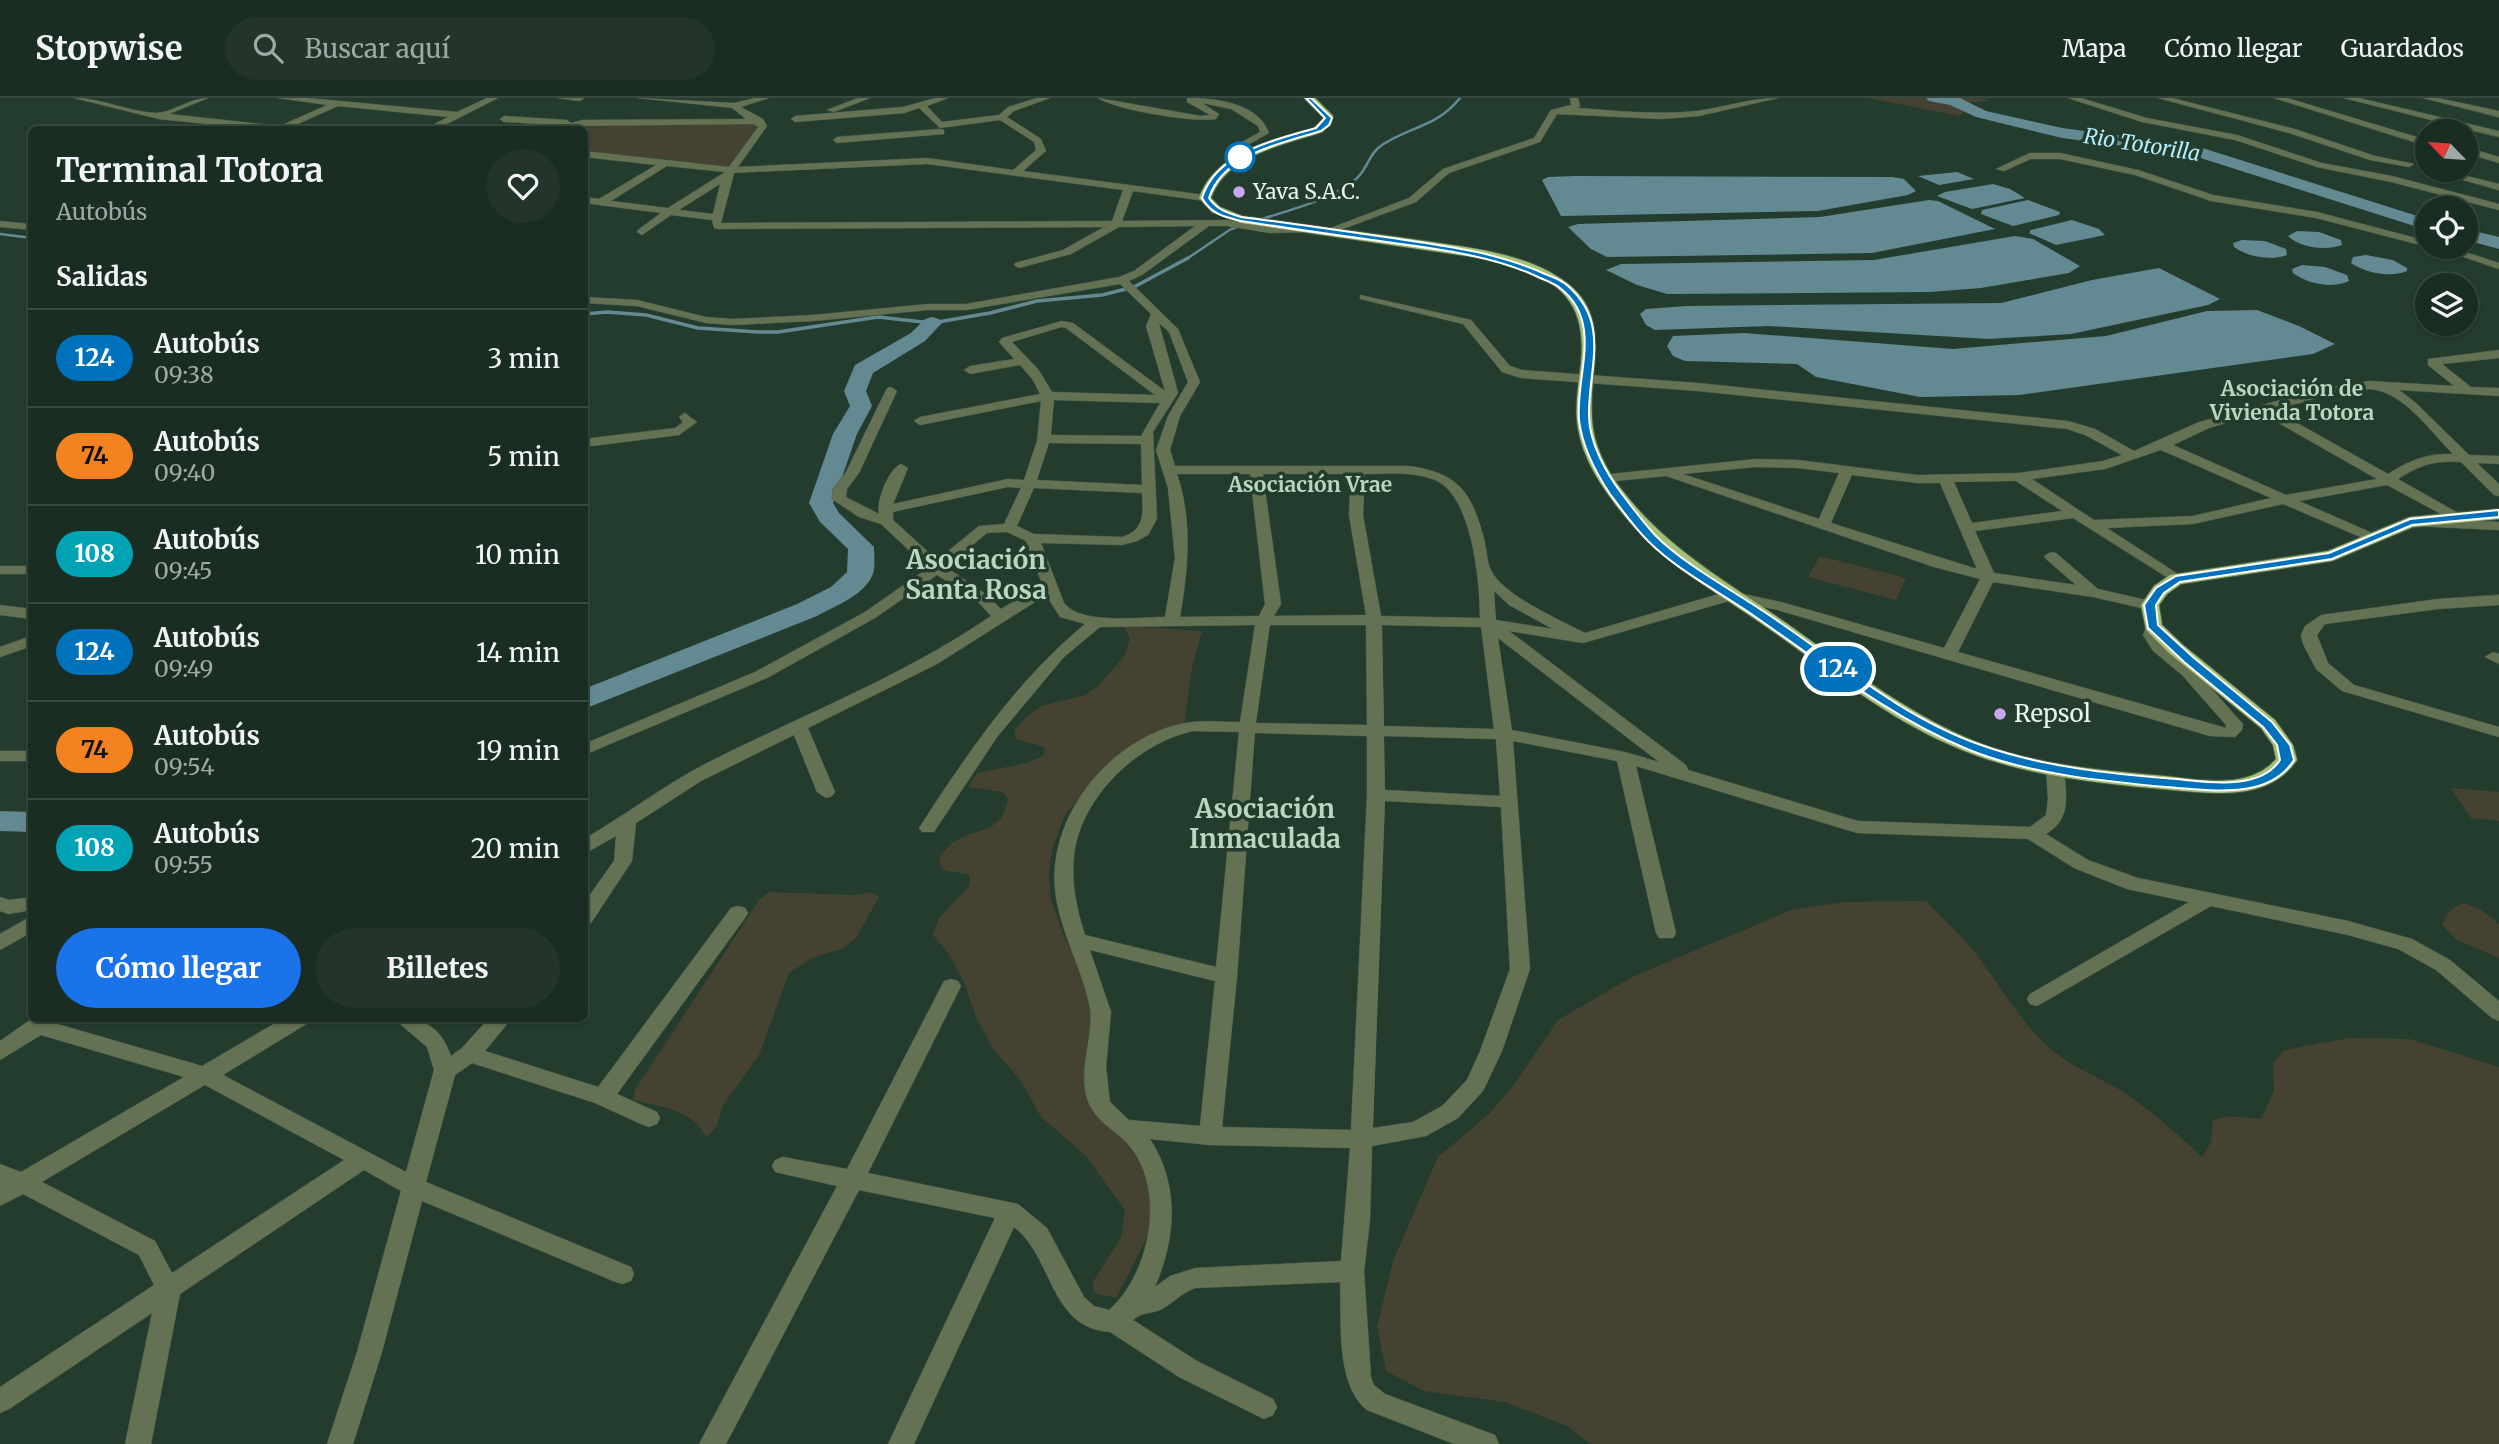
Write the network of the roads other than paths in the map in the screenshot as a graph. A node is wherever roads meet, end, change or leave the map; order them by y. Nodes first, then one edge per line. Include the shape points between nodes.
1 (78, 98) edge
2 (205, 98) edge
3 (282, 98) edge
4 (350, 98) edge
5 (494, 98) edge
6 (562, 98) edge
7 (570, 98) edge
8 (580, 98) edge
9 (642, 98) edge
10 (765, 98) edge
11 (866, 98) edge
12 (944, 98) edge
13 (1046, 98) edge
14 (1102, 98) edge
15 (1309, 98) edge
16 (1574, 98) edge
17 (1774, 98) edge
18 (2072, 98) edge
19 (2162, 98) edge
20 (2207, 98) edge
21 (2278, 98) edge
22 (2348, 98) edge
23 (2427, 98) edge
24 (337, 104) junction
25 (734, 106) junction
26 (922, 106) junction
27 (1565, 110) junction
28 (2499, 114) edge
29 (842, 115) junction
30 (159, 116) junction
31 (457, 116) junction
32 (1002, 117) junction
33 (504, 119) dead end
34 (795, 119) junction
35 (785, 121) dead end
36 (774, 123) dead end
37 (570, 124) junction
38 (762, 124) junction
39 (252, 126) edge
40 (287, 126) edge
41 (436, 126) edge
42 (565, 126) edge
43 (942, 133) junction
44 (2499, 134) edge
45 (2415, 138) edge
46 (836, 140) junction
47 (1249, 152) junction
48 (2478, 154) edge
49 (588, 156) edge
50 (2478, 160) edge
51 (2499, 160) edge
52 (665, 163) junction
53 (2409, 164) junction
54 (2415, 165) edge
55 (830, 166) junction
56 (2499, 166) edge
57 (2001, 169) dead end
58 (730, 173) junction
59 (1015, 173) junction
60 (2478, 182) edge
61 (2499, 187) edge
62 (1129, 188) junction
63 (1205, 198) junction
64 (588, 200) edge
65 (603, 202) junction
66 (2499, 207) edge
67 (588, 209) edge
68 (670, 211) junction
69 (718, 218) junction
70 (0, 224) edge
71 (1116, 224) junction
72 (1205, 224) junction
73 (28, 227) edge
74 (1320, 230) junction
75 (642, 232) dead end
76 (2415, 241) edge
77 (2477, 259) edge
78 (1019, 265) dead end
79 (2499, 266) edge
80 (1122, 280) junction
81 (1364, 298) dead end
82 (588, 300) edge
83 (1157, 312) junction
84 (2499, 354) edge
85 (1021, 361) junction
86 (970, 370) dead end
87 (1587, 381) junction
88 (2385, 386) junction
89 (2468, 390) junction
90 (891, 391) dead end
91 (2499, 392) edge
92 (1048, 396) junction
93 (1784, 397) junction
94 (1168, 399) junction
95 (2263, 409) junction
96 (1789, 411) dead end
97 (685, 416) dead end
98 (920, 421) dead end
99 (1044, 439) junction
100 (1146, 440) junction
101 (588, 442) edge
102 (2162, 445) junction
103 (2130, 454) junction
104 (2462, 457) junction
105 (2499, 460) edge
106 (901, 468) dead end
107 (1256, 468) junction
108 (1169, 470) junction
109 (1358, 470) junction
110 (1847, 471) junction
111 (1667, 473) junction
112 (2019, 477) junction
113 (1946, 480) junction
114 (2386, 481) junction
115 (1029, 485) junction
116 (1610, 485) junction
117 (1148, 489) junction
118 (2499, 492) edge
119 (2285, 499) junction
120 (2072, 514) junction
121 (2499, 514) edge
122 (885, 516) junction
123 (2453, 516) junction
124 (2410, 522) junction
125 (2090, 524) junction
126 (1823, 525) junction
127 (2499, 526) edge
128 (1009, 528) junction
129 (1969, 528) junction
130 (1032, 538) junction
131 (2372, 538) junction
132 (2050, 556) dead end
133 (937, 568) junction
134 (0, 570) edge
135 (28, 570) edge
136 (1483, 572) junction
137 (1988, 577) junction
138 (2176, 579) junction
139 (1050, 586) junction
140 (2093, 592) junction
141 (1729, 596) junction
142 (2499, 600) edge
143 (1776, 605) junction
144 (2150, 605) junction
145 (0, 610) edge
146 (1757, 612) junction
147 (28, 614) edge
148 (1000, 617) junction
149 (1374, 620) junction
150 (1172, 621) junction
151 (1096, 622) junction
152 (1263, 622) junction
153 (1488, 623) junction
154 (1583, 638) junction
155 (28, 642) edge
156 (0, 652) edge
157 (1948, 656) junction
158 (2194, 671) junction
159 (799, 727) junction
160 (1247, 729) junction
161 (1375, 731) junction
162 (2499, 732) edge
163 (1504, 734) junction
164 (588, 748) edge
165 (0, 756) edge
166 (28, 756) edge
167 (1625, 757) junction
168 (2055, 769) junction
169 (1687, 774) junction
170 (826, 792) dead end
171 (1376, 794) junction
172 (1509, 802) junction
173 (627, 823) junction
174 (928, 828) dead end
175 (2032, 833) junction
176 (588, 846) edge
177 (2210, 898) junction
178 (28, 904) edge
179 (3, 910) edge
180 (588, 912) edge
181 (738, 913) dead end
182 (28, 914) edge
183 (28, 926) edge
184 (1666, 933) dead end
185 (1076, 940) junction
186 (0, 943) edge
187 (1227, 977) junction
188 (951, 986) dead end
189 (2037, 999) dead end
190 (2499, 1013) edge
191 (43, 1022) edge
192 (293, 1022) edge
193 (408, 1022) edge
194 (498, 1022) edge
195 (0, 1052) edge
196 (470, 1054) junction
197 (445, 1070) junction
198 (205, 1074) junction
199 (603, 1097) junction
200 (649, 1118) dead end
201 (1126, 1128) junction
202 (1210, 1136) junction
203 (1362, 1139) junction
204 (363, 1159) junction
205 (783, 1166) dead end
206 (10, 1178) edge
207 (852, 1182) junction
208 (411, 1186) junction
209 (0, 1196) edge
210 (1010, 1211) junction
211 (1352, 1271) junction
212 (622, 1274) dead end
213 (169, 1290) junction
214 (1135, 1303) junction
215 (1114, 1321) junction
216 (0, 1401) edge
217 (1264, 1407) dead end
218 (138, 1444) edge
219 (340, 1444) edge
220 (712, 1444) edge
221 (901, 1444) edge
222 (1486, 1444) edge

1 - 30 street
2 - 30 street
3 - 24 street
4 - 24 street
5 - 31 street
6 - 7 street
7 - 8 street
9 - 25 street
10 - 25 street
11 - 34 street
12 - 26 street
13 - 32 street via 1011,109
14 - 47 street via 1201,119 1215,114 1190,100 1240,110 1265,128 1265,133 1240,146
15 - 47 highway via 1326,112 1326,124
16 - 27 street via 1576,106
17 - 27 street via 1662,116
18 - 66 street via 2171,127 2254,142 2320,165
19 - 53 street via 2291,131 2372,158
20 - 53 street
21 - 45 street
22 - 44 street
23 - 28 street
24 - 31 street
24 - 40 street
25 - 38 street
26 - 29 street
26 - 43 street
27 - 74 street via 1554,112 1542,136 1531,143 1446,171 1421,194 1386,211
29 - 34 street
29 - 46 street
30 - 39 street
31 - 41 street
32 - 43 street
32 - 59 street via 1038,141 1041,150
33 - 37 street
34 - 35 street
36 - 38 street
37 - 38 street
37 - 42 street
38 - 58 street
43 - 46 street
46 - 55 street
47 - 63 highway via 1209,187
48 - 51 street
49 - 52 street
50 - 56 street
52 - 58 street
52 - 65 street
53 - 54 street
55 - 58 street
55 - 59 street via 933,161
57 - 76 street via 2030,156 2060,156 2138,173 2211,198 2317,215
58 - 68 street
58 - 69 street
59 - 62 street
60 - 61 street
62 - 63 street
62 - 71 street
63 - 72 street via 1199,206
63 - 74 highway via 1221,214
64 - 65 street
65 - 67 street
65 - 68 street
68 - 69 street
68 - 75 street
69 - 71 street via 718,226
70 - 73 street
71 - 72 street
71 - 78 street via 1067,252
72 - 74 street
72 - 80 street
74 - 87 highway via 1479,255 1511,262 1556,281 1582,305 1591,357
77 - 79 street
80 - 82 street via 966,307 733,322 637,303
80 - 83 street
81 - 87 street via 1467,322 1494,358 1512,372
83 - 94 street via 1152,326 1172,393
83 - 108 street via 1180,341 1194,382 1174,416 1163,450
84 - 89 street via 2432,362
85 - 86 street
85 - 92 street
85 - 94 street via 1006,340 1066,324
87 - 93 street
87 - 116 highway via 1584,417 1588,443
88 - 89 street
88 - 95 street via 2329,391
88 - 104 street via 2412,406
89 - 91 street
90 - 122 street via 839,499 864,514
92 - 94 street
92 - 98 street
92 - 99 street
93 - 96 street
93 - 103 street via 2068,425
94 - 100 street
95 - 102 street via 2204,425
95 - 114 street
97 - 101 street via 691,422 679,431
99 - 100 street
99 - 115 street
100 - 117 street
102 - 103 street
102 - 119 street
103 - 112 street via 2105,465
104 - 105 street
104 - 114 street via 2414,463
104 - 118 street
106 - 122 street
107 - 108 street
107 - 109 street
107 - 152 street via 1273,604
108 - 150 street via 1182,558
109 - 136 street via 1429,473 1456,488 1467,506
109 - 149 street via 1356,515
110 - 111 street via 1756,463
110 - 113 street
110 - 126 street
111 - 116 street
111 - 126 street
112 - 113 street
112 - 120 street
113 - 129 street
114 - 119 street
114 - 123 street
115 - 117 street
115 - 122 street via 1008,483
115 - 128 street
116 - 141 highway via 1652,539
117 - 130 street via 1150,519 1145,531 1135,538
119 - 125 street via 2193,520
119 - 131 street
120 - 125 street
120 - 129 street
121 - 123 highway
122 - 133 street
123 - 124 highway
124 - 127 street
124 - 131 highway
125 - 138 street
126 - 137 street
128 - 130 street
128 - 133 street via 984,529
129 - 137 street
130 - 139 street
131 - 138 highway via 2332,556
132 - 140 street
133 - 148 street via 982,598
133 - 164 street via 870,615 761,675
134 - 135 street
136 - 153 street
136 - 154 street via 1514,602
137 - 140 street
137 - 157 street
138 - 144 highway via 2160,590
139 - 148 street
139 - 151 street via 1065,614
140 - 144 street
141 - 143 street
141 - 146 highway
141 - 154 street
142 - 162 street via 2321,620 2309,635 2310,646 2330,677 2348,688
143 - 146 street
143 - 157 street
144 - 158 highway via 2152,626
145 - 147 street
146 - 168 highway via 1873,694 1933,729 1976,748
148 - 159 street via 915,669
149 - 152 street
149 - 153 street
149 - 161 street
150 - 151 street
150 - 152 street
151 - 174 street via 1058,654 990,734
152 - 160 street
153 - 154 street
153 - 163 street
153 - 169 street
155 - 156 street
157 - 158 street via 2216,732 2234,730 2235,724
158 - 168 highway via 2268,724 2287,758 2280,772 2250,784 2213,787
159 - 170 street
159 - 173 street via 686,781
160 - 161 street
160 - 185 street via 1194,726 1171,730 1138,748 1088,797 1073,822 1062,856 1064,891
160 - 187 street
161 - 163 street
161 - 171 street
163 - 167 street
163 - 172 street
165 - 166 street
167 - 169 street
167 - 184 street
168 - 175 street via 2054,821
169 - 175 street via 1857,827
171 - 172 street
171 - 203 street
172 - 203 street via 1520,968 1491,1051 1475,1085 1450,1112 1418,1130
173 - 176 street
173 - 180 street via 623,861
175 - 177 street via 2081,864 2134,884
177 - 189 street
177 - 190 street via 2405,944 2443,965
178 - 179 street
179 - 182 street
181 - 199 street
183 - 186 street
185 - 187 street
185 - 201 street via 1101,1012 1097,1095 1102,1110
187 - 202 street
188 - 207 street
191 - 195 street
191 - 198 street
192 - 198 street
193 - 197 street via 436,1043
194 - 196 street
196 - 197 street
196 - 199 street
197 - 208 street
198 - 204 street
198 - 206 street
199 - 200 street
201 - 202 street
201 - 214 street via 1150,1159 1160,1196 1160,1223 1149,1275
202 - 203 street
203 - 211 street
204 - 208 street
204 - 213 street
205 - 207 street
206 - 209 street
206 - 213 street via 147,1248
207 - 210 street
207 - 220 street
208 - 212 street
208 - 219 street via 368,1366
210 - 215 street via 1038,1233 1077,1310 1101,1322
210 - 221 street
211 - 214 street via 1195,1278 1154,1301
211 - 222 street via 1358,1378 1365,1392 1376,1402
213 - 216 street
213 - 218 street
214 - 215 street
215 - 217 street via 1188,1369

